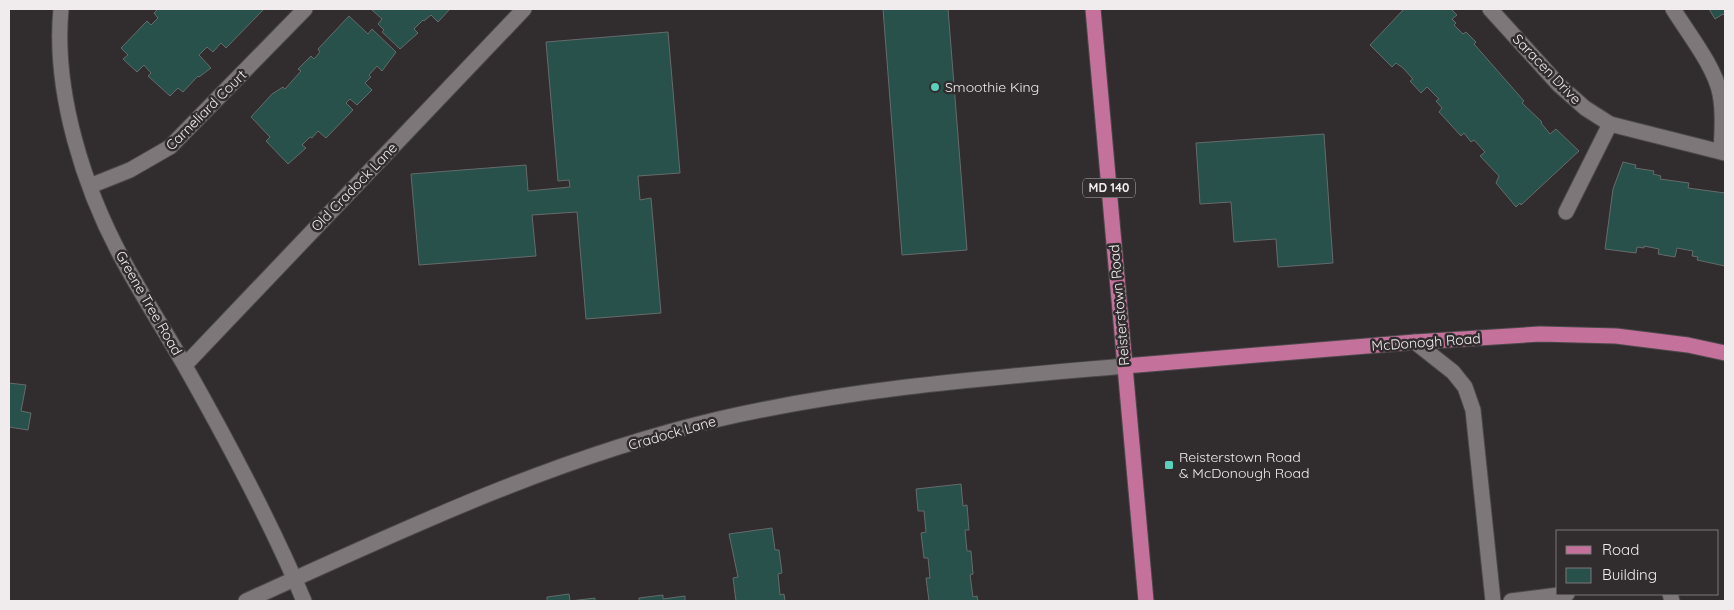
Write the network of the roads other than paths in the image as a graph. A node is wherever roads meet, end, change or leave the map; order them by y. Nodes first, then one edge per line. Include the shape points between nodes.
1 (61, 9) edge
2 (305, 9) edge
3 (524, 9) edge
4 (1093, 9) edge
5 (1490, 9) edge
6 (1673, 9) edge
7 (1610, 124) junction
8 (1723, 153) edge
9 (90, 186) junction
10 (1566, 212) dead end
11 (1415, 342) junction
12 (1725, 353) edge
13 (185, 366) junction
14 (1125, 366) junction
15 (295, 579) junction
16 (1559, 595) edge
17 (246, 601) edge
18 (304, 601) edge
19 (1146, 601) edge
20 (1493, 601) edge
21 (1511, 601) edge

1 - 9 street, Greene Tree Road via 59,32 64,96
2 - 9 street, Carneliard Court via 170,147 130,170
3 - 13 street, Old Cradock Lane
4 - 14 main road, Reisterstown Road / MD 140
5 - 7 street, Saracen Drive via 1559,85
6 - 8 street via 1711,71 1720,92
7 - 8 street, Saracen Drive
7 - 10 street
9 - 13 street, Greene Tree Road via 123,260
11 - 12 main road, McDonogh Road via 1577,334 1652,340
11 - 14 main road, McDonogh Road
11 - 20 street via 1453,372 1465,388 1473,410
13 - 15 street, Greene Tree Road via 238,461
14 - 15 street, Cradock Lane via 873,390 718,420 588,456 510,484
14 - 19 main road, Reisterstown Road / MD 140
15 - 17 street, Cradock Lane
15 - 18 street, Greene Tree Road
16 - 21 street

